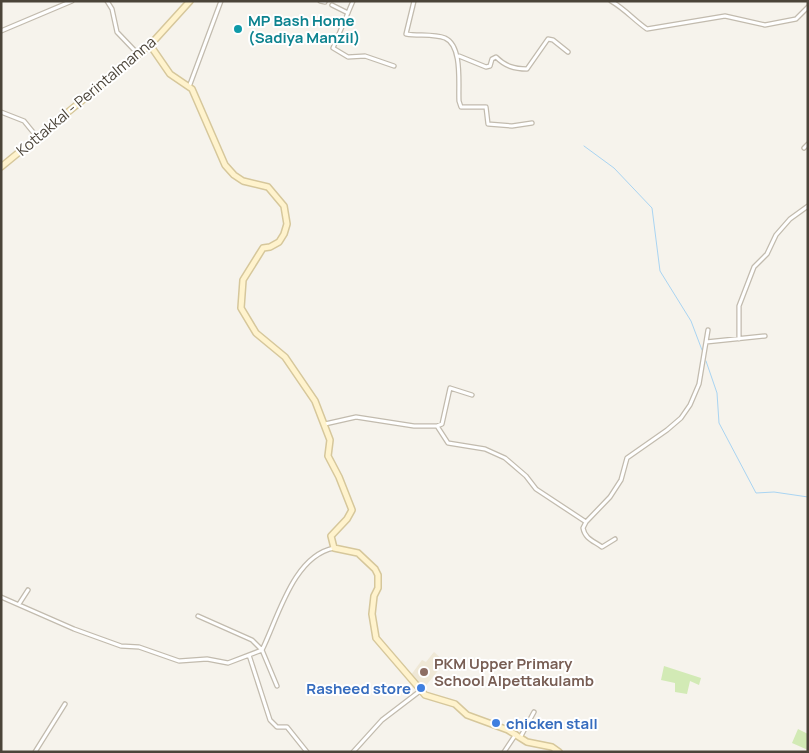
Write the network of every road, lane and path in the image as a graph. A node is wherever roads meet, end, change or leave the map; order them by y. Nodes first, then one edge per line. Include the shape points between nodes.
1 (72, 1) edge
2 (107, 1) edge
3 (190, 1) edge
4 (221, 1) edge
5 (320, 1) edge
6 (353, 1) edge
7 (414, 1) edge
8 (611, 1) edge
9 (325, 2) edge
10 (332, 5) dead end
11 (808, 7) edge
12 (348, 13) junction
13 (1, 31) edge
14 (150, 45) junction
15 (568, 52) dead end
16 (138, 54) junction
17 (459, 56) junction
18 (394, 66) dead end
19 (189, 87) junction
20 (1, 112) edge
21 (532, 123) dead end
22 (37, 137) junction
23 (808, 144) edge
24 (804, 148) dead end
25 (1, 167) edge
26 (808, 206) edge
27 (708, 330) dead end
28 (765, 336) dead end
29 (739, 339) junction
30 (706, 342) junction
31 (472, 395) dead end
32 (325, 424) junction
33 (437, 426) junction
34 (586, 522) junction
35 (615, 539) dead end
36 (334, 548) junction
37 (28, 590) dead end
38 (1, 597) edge
39 (19, 604) junction
40 (198, 616) dead end
41 (262, 650) junction
42 (249, 655) junction
43 (277, 686) dead end
44 (420, 690) junction
45 (65, 704) dead end
46 (534, 712) dead end
47 (519, 735) junction
48 (36, 752) edge
49 (306, 752) edge
50 (353, 752) edge
51 (504, 752) edge
52 (560, 752) edge

1 - 13 street
2 - 16 street via 118,32
3 - 14 street, Kottakkal - Perintalmanna
4 - 19 street
5 - 9 street
6 - 12 street
7 - 17 street via 406,34 446,38
8 - 11 street via 647,29 725,16 765,25 796,20
10 - 12 street
12 - 18 street via 333,48 348,57 365,56
14 - 16 street, Kottakkal - Perintalmanna
14 - 19 street via 170,74
15 - 17 street via 548,39 527,69 511,68 496,57 486,67
16 - 22 street, Kottakkal - Perintalmanna
17 - 21 street via 461,107 486,107 488,124 512,126
19 - 32 street via 225,165 243,181 268,187 284,206 287,224 284,234 279,242 263,248 248,269 241,308 256,333 285,357 315,401
20 - 22 street via 24,121
22 - 25 street, Kottakkal - Perintalmanna
23 - 24 street
26 - 29 street via 790,219 776,235 767,254 754,267 739,306
27 - 30 street
28 - 29 street
29 - 30 street
30 - 34 street via 699,384 690,405 681,418 627,458 610,497
31 - 33 street via 450,388 442,424
32 - 33 street via 356,417 414,426
32 - 36 street via 330,440 328,456 352,510 331,536
33 - 34 street via 448,443 485,449 505,458 536,489
34 - 35 street via 584,533 602,547
36 - 41 street via 309,562 292,581
36 - 44 street via 364,557 375,569 379,582 372,614 376,638
37 - 39 street
38 - 39 street
39 - 42 street via 121,646 138,647 179,661 207,659 228,663
40 - 41 street via 252,640
41 - 42 street
41 - 43 street
42 - 49 street via 270,720 277,728 287,727
44 - 47 street via 424,695 455,704 467,715
44 - 50 street via 382,720
45 - 48 street
46 - 47 street
47 - 51 street
47 - 52 street via 527,742

